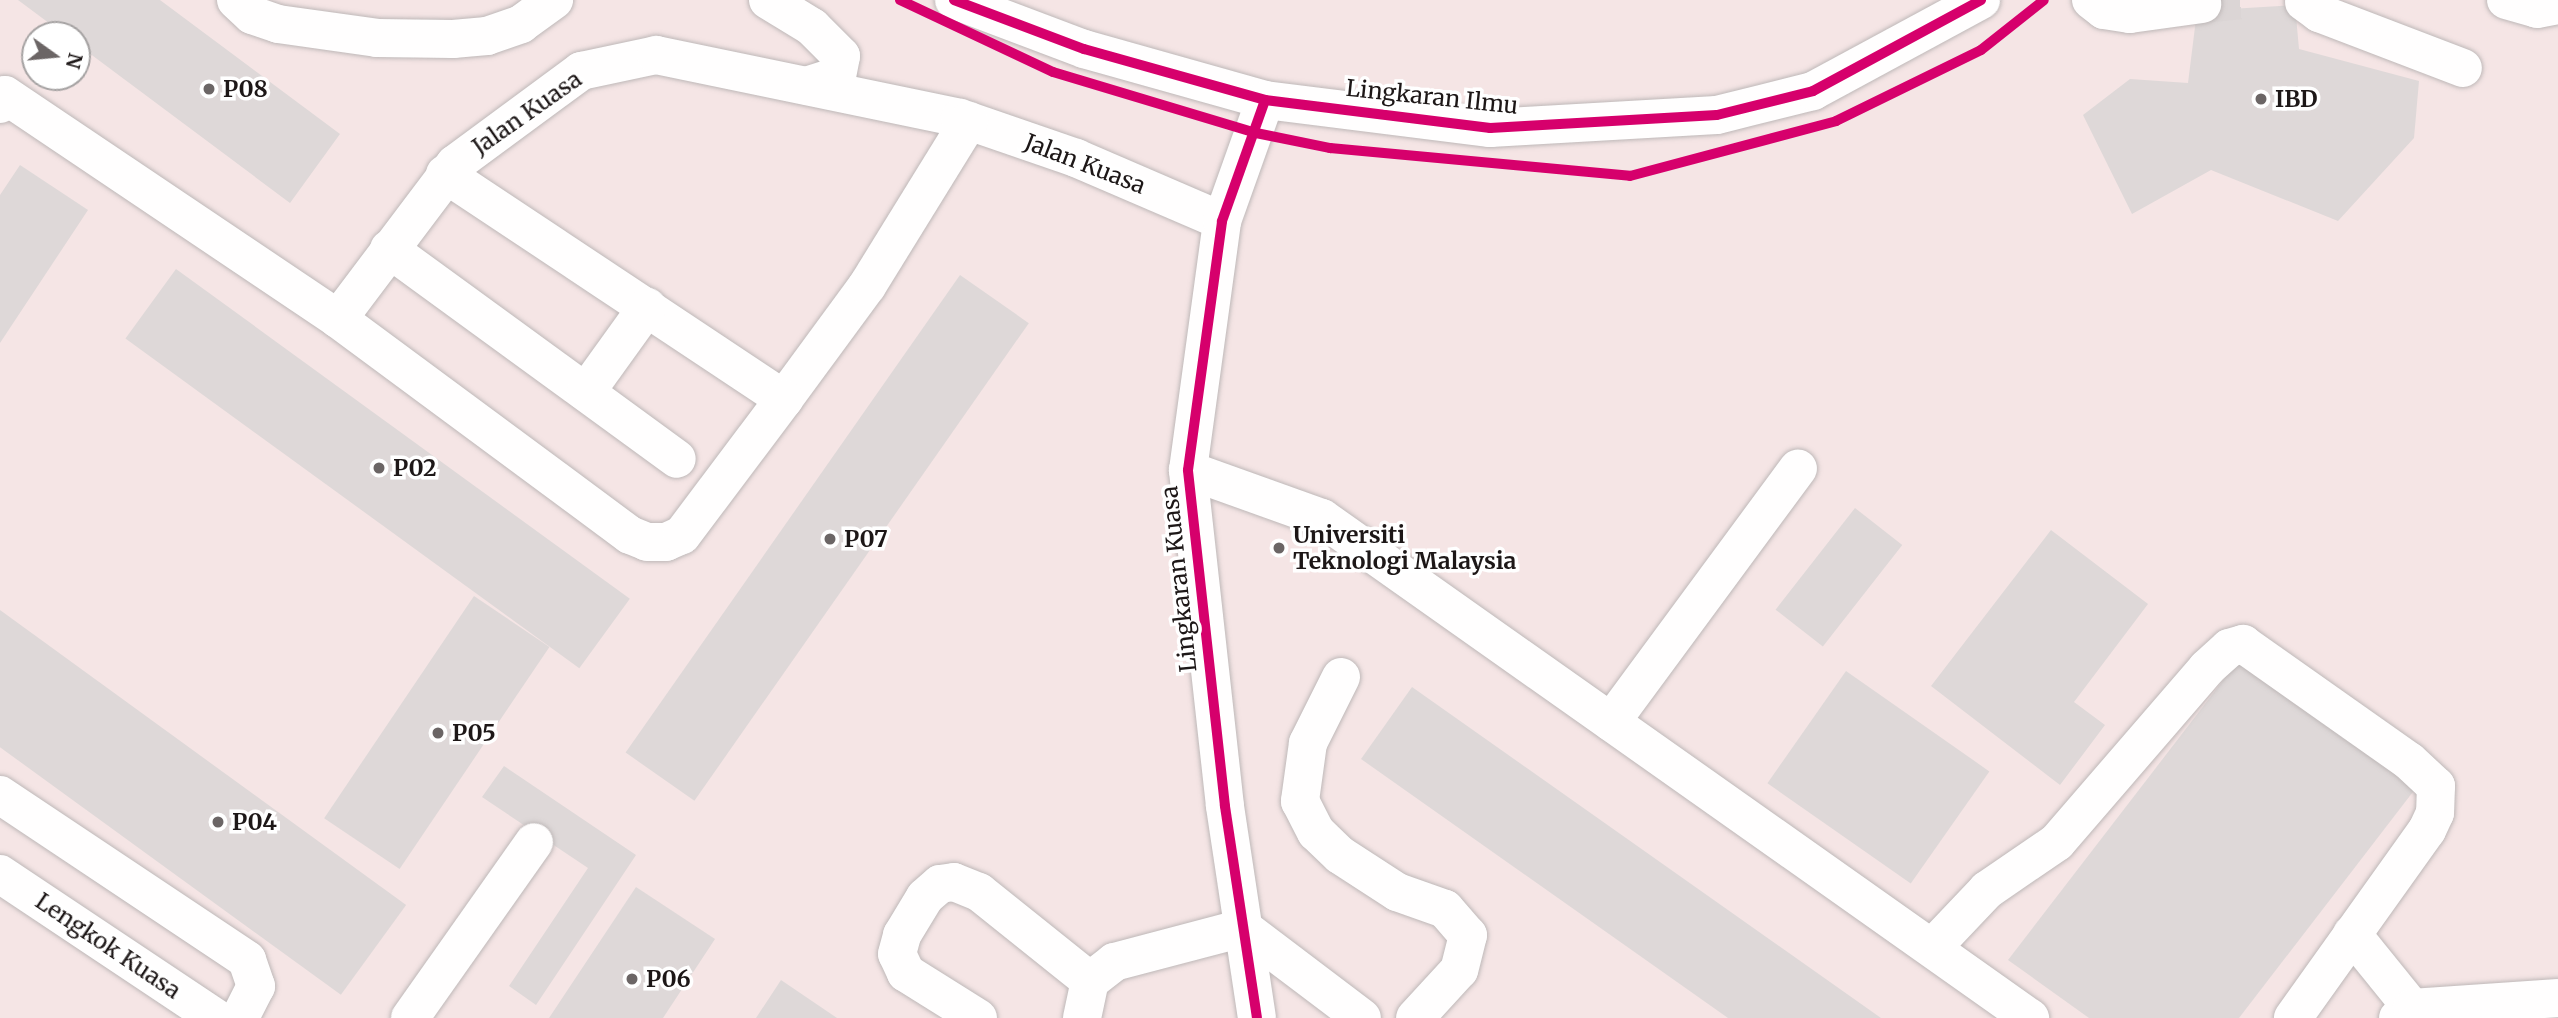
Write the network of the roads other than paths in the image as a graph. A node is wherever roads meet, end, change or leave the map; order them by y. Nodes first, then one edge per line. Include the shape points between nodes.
1 (236, 0) edge
2 (554, 0) edge
3 (768, 0) edge
4 (954, 0) edge
5 (1980, 0) edge
6 (2506, 0) edge
7 (2091, 1) edge
8 (2304, 2) dead end
9 (2202, 4) dead end
10 (2558, 5) edge
11 (2463, 68) dead end
12 (807, 86) junction
13 (2, 97) edge
14 (1265, 100) junction
15 (970, 121) junction
16 (445, 174) junction
17 (1222, 221) junction
18 (388, 249) junction
19 (647, 307) junction
20 (338, 319) junction
21 (586, 392) junction
22 (784, 399) junction
23 (677, 459) dead end
24 (1798, 468) dead end
25 (1188, 470) junction
26 (1341, 677) dead end
27 (1611, 722) junction
28 (0, 795) edge
29 (534, 842) dead end
30 (0, 874) edge
31 (1243, 928) junction
32 (2352, 934) junction
33 (1932, 948) junction
34 (1090, 981) junction
35 (2558, 999) edge
36 (2405, 1013) edge
37 (216, 1018) edge
38 (240, 1018) edge
39 (410, 1018) edge
40 (978, 1018) edge
41 (1082, 1018) edge
42 (1258, 1018) edge
43 (1363, 1018) edge
44 (1415, 1018) edge
45 (2030, 1018) edge
46 (2293, 1018) edge

1 - 2 street via 252,15 278,24 377,38 453,39 487,36 521,24
3 - 12 street via 812,27 841,56 837,76
4 - 14 street, Lingkaran Ilmu via 1084,49
5 - 14 street, Lingkaran Ilmu via 1813,91 1717,115 1490,128
6 - 10 street via 2537,9
7 - 9 street via 2104,10 2130,14
8 - 11 street via 2319,13
12 - 15 street, Jalan Kuasa
12 - 16 street, Jalan Kuasa via 656,55 581,72
13 - 20 street
14 - 17 street, Lingkaran Kuasa
15 - 17 street, Jalan Kuasa via 1076,158
15 - 22 street via 867,286
16 - 18 street, Jalan Kuasa
16 - 19 street
17 - 25 street, Lingkaran Kuasa
18 - 20 street, Jalan Kuasa
18 - 21 street
19 - 21 street
19 - 22 street
20 - 22 street via 630,535 648,542 666,542 682,535
21 - 23 street
24 - 27 street
25 - 27 street via 1322,517
25 - 31 street, Lingkaran Kuasa
26 - 44 street via 1308,743 1300,801 1316,832 1340,855 1397,892 1445,909 1468,935 1459,970
27 - 33 street
28 - 38 street via 5,794 247,960 256,986
29 - 39 street
30 - 37 street, Lengkok Kuasa
31 - 34 street via 1114,962
31 - 42 street, Lingkaran Kuasa
31 - 43 street
32 - 33 street via 2427,830 2435,813 2436,786 2409,761 2243,644 2229,648 2207,667 2057,842 1987,890
32 - 36 street
32 - 46 street
33 - 45 street
34 - 40 street via 979,892 954,882 940,884 925,897 902,935 897,954 906,973
34 - 41 street
35 - 36 street

